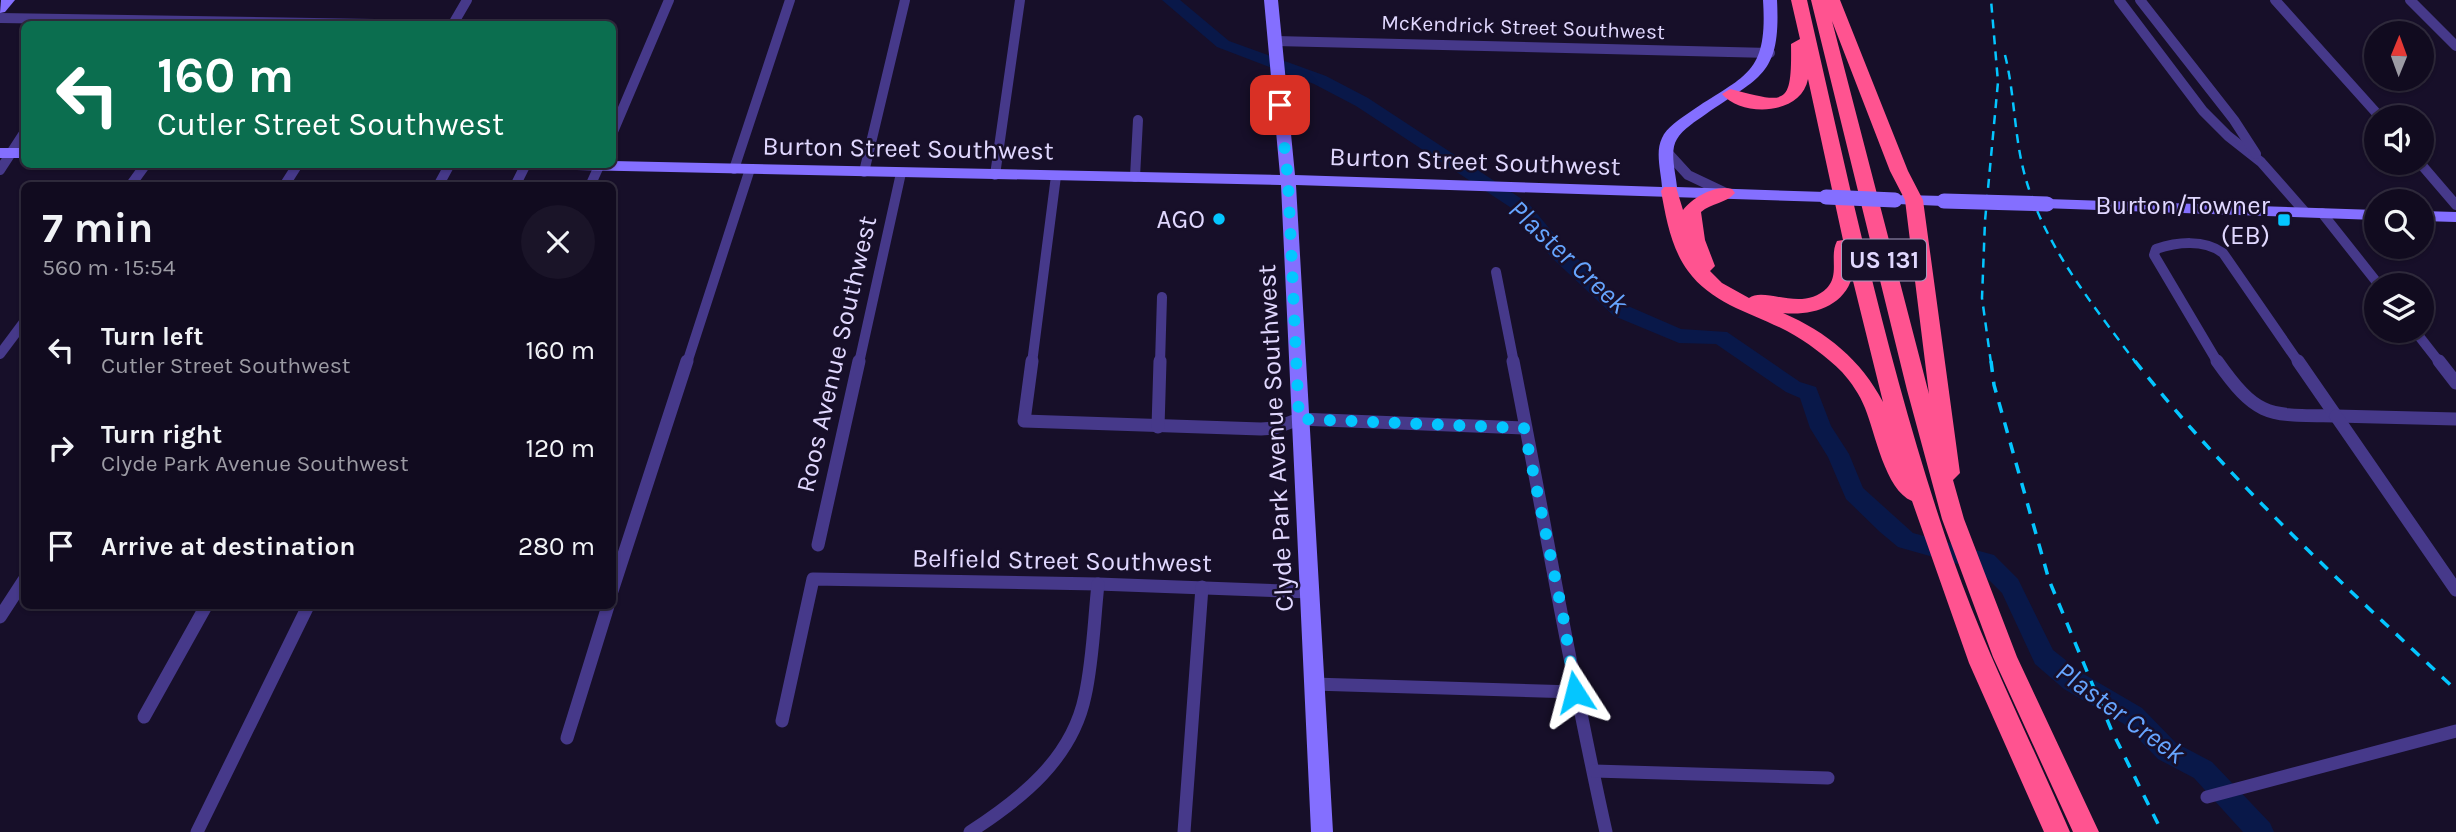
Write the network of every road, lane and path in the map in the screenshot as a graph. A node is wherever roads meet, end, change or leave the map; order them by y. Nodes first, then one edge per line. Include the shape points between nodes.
1 (8, 0) edge
2 (467, 0) edge
3 (669, 0) edge
4 (790, 0) edge
5 (905, 0) edge
6 (1020, 0) edge
7 (1271, 0) edge
8 (1770, 0) edge
9 (1798, 0) edge
10 (1819, 0) edge
11 (1832, 0) edge
12 (2119, 0) edge
13 (2140, 0) edge
14 (2275, 0) edge
15 (2410, 0) edge
16 (0, 9) edge
17 (0, 18) edge
18 (71, 21) edge
19 (455, 21) edge
20 (1275, 44) junction
21 (2456, 46) edge
22 (1770, 53) junction
23 (1730, 94) junction
24 (2369, 105) edge
25 (1138, 120) dead end
26 (616, 125) edge
27 (21, 138) edge
28 (1666, 151) junction
29 (11, 153) edge
30 (2261, 162) junction
31 (616, 165) edge
32 (742, 169) junction
33 (0, 170) edge
34 (864, 172) junction
35 (901, 173) junction
36 (996, 174) junction
37 (2430, 175) edge
38 (1056, 176) junction
39 (1135, 177) junction
40 (1288, 180) junction
41 (1670, 191) junction
42 (1726, 193) junction
43 (1904, 200) junction
44 (2456, 205) edge
45 (2305, 212) junction
46 (2322, 213) junction
47 (2364, 215) edge
48 (2434, 216) edge
49 (2456, 217) edge
50 (1850, 231) junction
51 (1496, 272) dead end
52 (2370, 273) edge
53 (1162, 297) dead end
54 (21, 326) edge
55 (2424, 343) edge
56 (0, 354) edge
57 (2456, 383) edge
58 (2337, 416) junction
59 (1299, 419) junction
60 (2456, 419) edge
61 (1158, 427) junction
62 (1524, 428) junction
63 (1925, 506) junction
64 (1954, 521) junction
65 (818, 545) dead end
66 (616, 578) edge
67 (1098, 584) junction
68 (21, 585) edge
69 (1202, 587) junction
70 (2456, 590) edge
71 (1310, 592) junction
72 (204, 609) edge
73 (307, 609) edge
74 (607, 609) edge
75 (0, 617) edge
76 (1313, 684) junction
77 (1575, 692) junction
78 (144, 717) dead end
79 (782, 721) dead end
80 (2456, 732) edge
81 (567, 738) dead end
82 (1594, 771) junction
83 (1828, 778) dead end
84 (2207, 797) dead end
85 (197, 832) edge
86 (970, 832) edge
87 (1184, 832) edge
88 (1322, 832) edge
89 (1606, 832) edge
90 (2057, 832) edge
91 (2086, 832) edge

1 - 16 main road
2 - 19 street
3 - 26 street
4 - 32 street
5 - 34 street
6 - 36 street
7 - 20 main road, Clyde Park Avenue Southwest
8 - 22 main road
9 - 23 highway via 1797,89 1783,101 1766,105
9 - 50 highway, US 131
10 - 64 highway, US 131
11 - 43 highway via 1899,171
12 - 30 street via 2203,111
13 - 30 street via 2234,120
14 - 24 street
15 - 21 street
17 - 18 street
20 - 22 street, McKendrick Street Southwest
20 - 40 main road, Clyde Park Avenue Southwest
22 - 23 main road via 1750,79
23 - 28 main road via 1673,134
25 - 39 street
27 - 29 street
28 - 41 main road
28 - 42 street via 1688,175
29 - 33 street
30 - 45 street
31 - 32 main road, Burton Street Southwest
32 - 34 main road, Burton Street Southwest
32 - 66 street
34 - 35 main road, Burton Street Southwest
35 - 36 main road, Burton Street Southwest
35 - 65 street, Roos Avenue Southwest
36 - 38 main road, Burton Street Southwest
37 - 44 street
38 - 39 main road, Burton Street Southwest
38 - 61 street via 1024,421
39 - 40 main road, Burton Street Southwest
40 - 41 main road, Burton Street Southwest
40 - 59 main road, Clyde Park Avenue Southwest
41 - 42 main road, Burton Street Southwest
41 - 63 highway via 1682,246 1701,276 1725,296 1810,336 1840,358 1873,402 1898,471
42 - 43 main road, Burton Street Southwest, bridge
42 - 50 highway via 1701,201 1692,211 1696,240 1712,276 1755,300 1797,306 1833,295 1845,278 1844,245
43 - 45 main road, Burton Street Southwest, bridge
43 - 64 highway via 1934,337
45 - 46 main road, Burton Street Southwest
46 - 47 main road, Burton Street Southwest
46 - 52 street
48 - 49 main road
50 - 63 highway, US 131
51 - 62 street
53 - 61 street
54 - 56 street
55 - 57 street
58 - 58 street via 2276,414 2258,408 2240,393 2203,339 2154,255 2156,249 2206,245 2224,253
58 - 60 street
58 - 70 street
59 - 61 street via 1261,429
59 - 62 street
59 - 71 main road, Clyde Park Avenue Southwest
62 - 77 street
63 - 90 highway, US 131 via 1972,642
64 - 91 highway, US 131 via 2010,668
67 - 69 street, Belfield Street Southwest
67 - 79 street, Belfield Street Southwest via 813,579
67 - 86 street via 1085,701 1074,728 1061,753 1031,790
68 - 75 street
69 - 71 street, Belfield Street Southwest
69 - 87 street
71 - 76 main road, Clyde Park Avenue Southwest
72 - 78 street
73 - 85 street
74 - 81 street
76 - 77 street
76 - 88 main road, Clyde Park Avenue Southwest
77 - 82 street
80 - 84 street
82 - 83 street
82 - 89 street

